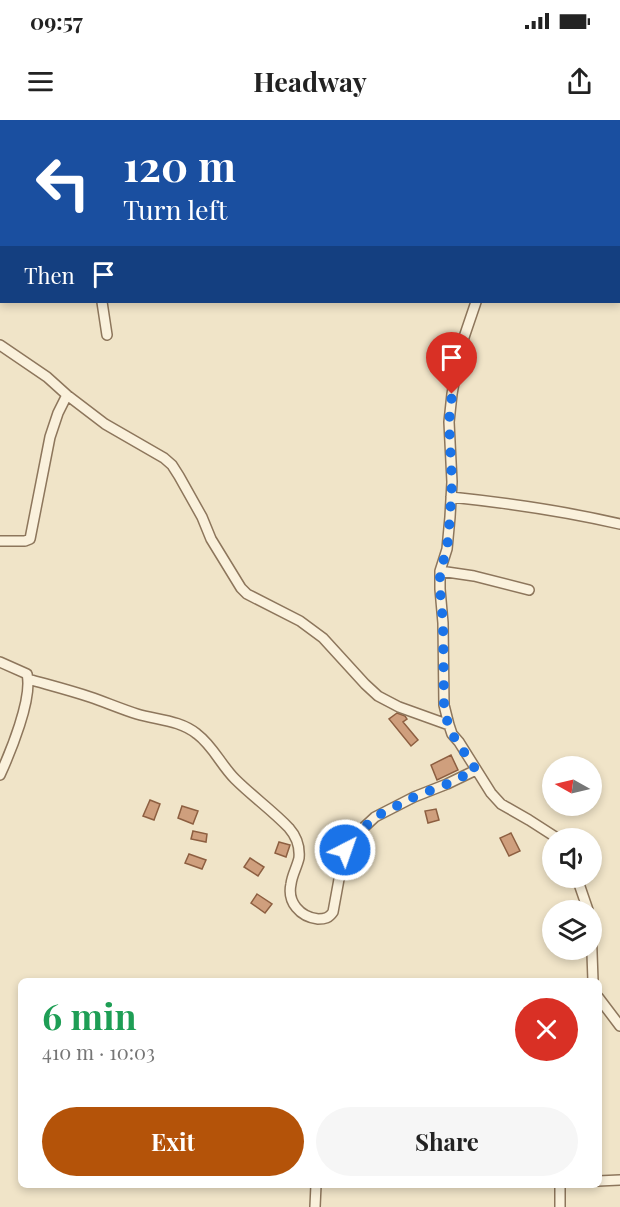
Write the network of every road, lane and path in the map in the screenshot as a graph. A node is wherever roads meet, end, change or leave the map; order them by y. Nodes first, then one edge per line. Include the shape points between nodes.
1 (102, 303) edge
2 (476, 303) edge
3 (106, 335) dead end
4 (0, 345) edge
5 (67, 395) junction
6 (451, 497) junction
7 (620, 524) edge
8 (0, 541) edge
9 (440, 572) junction
10 (529, 590) dead end
11 (0, 662) edge
12 (28, 679) junction
13 (448, 725) junction
14 (476, 770) junction
15 (0, 775) edge
16 (542, 828) edge
17 (592, 960) edge
18 (593, 978) edge
19 (602, 1002) edge
20 (620, 1026) edge
21 (620, 1180) edge
22 (602, 1181) edge
23 (316, 1188) edge
24 (560, 1188) edge
25 (315, 1207) edge
26 (560, 1207) edge

1 - 3 street
2 - 6 street via 460,349 452,394
4 - 5 street
5 - 8 street via 50,437 30,539
5 - 13 street via 105,424 172,465 247,594 300,621 323,638 378,696
6 - 7 street via 578,514
6 - 9 street via 448,541
9 - 10 street
9 - 13 street
11 - 12 street via 24,672
12 - 14 street via 173,722 197,734 235,779 290,830 298,844 299,857 290,894 294,906 312,918 327,918 333,912 346,842 351,835 394,807
12 - 15 street via 14,744
13 - 14 street
14 - 16 street via 501,804
17 - 18 street
19 - 20 street
21 - 22 street
23 - 25 street
24 - 26 street

